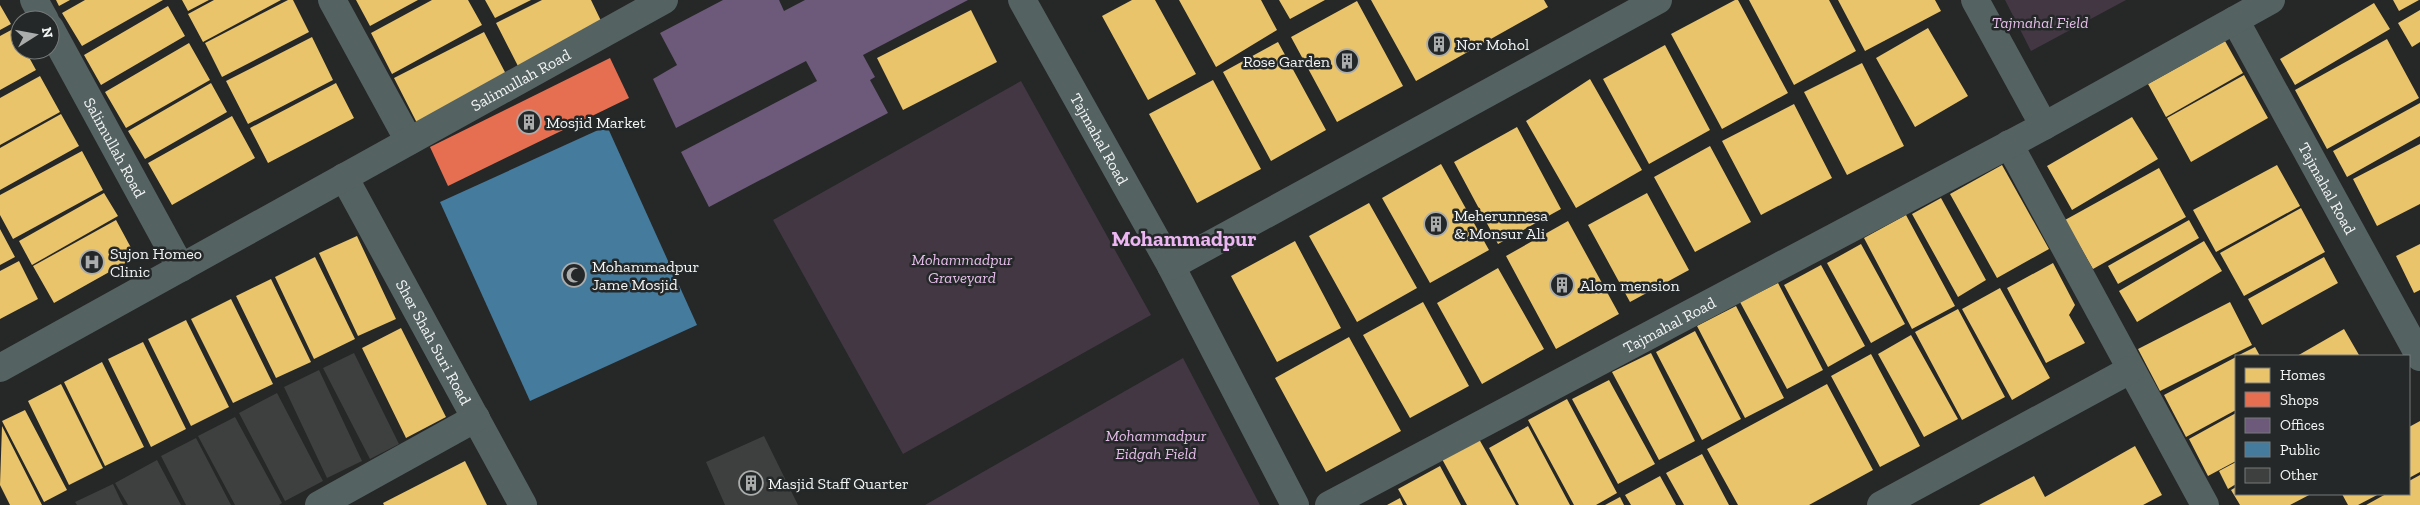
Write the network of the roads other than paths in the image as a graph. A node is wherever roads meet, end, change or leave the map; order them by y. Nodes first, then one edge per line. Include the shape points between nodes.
1 (332, 0) edge
2 (664, 0) edge
3 (1658, 0) edge
4 (1975, 0) edge
5 (2271, 0) edge
6 (1032, 4) edge
7 (626, 9) edge
8 (2235, 20) junction
9 (60, 46) edge
10 (2044, 126) junction
11 (409, 142) junction
12 (2010, 144) junction
13 (344, 177) junction
14 (1171, 266) junction
15 (181, 268) junction
16 (2420, 357) edge
17 (0, 368) edge
18 (2130, 370) junction
19 (476, 418) junction
20 (1893, 502) edge
21 (319, 505) edge
22 (524, 505) edge
23 (1295, 505) edge
24 (1329, 505) edge
25 (2205, 505) edge

1 - 11 street
2 - 7 street, Salimullah Road
3 - 14 street
4 - 10 street
5 - 8 street, Tajmahal Road
6 - 14 street, Tajmahal Road
7 - 11 street, Salimullah Road
8 - 10 street, Tajmahal Road
8 - 16 street, Tajmahal Road
9 - 15 street, Salimullah Road
10 - 12 street, Tajmahal Road
11 - 13 street, Salimullah Road
12 - 18 street
12 - 24 street, Tajmahal Road
13 - 15 street, Salimullah Road
13 - 19 street, Sher Shah Suri Road
14 - 23 street, Tajmahal Road
15 - 17 street, Salimullah Road
18 - 20 street
18 - 25 street
19 - 21 street
19 - 22 street, Sher Shah Suri Road

